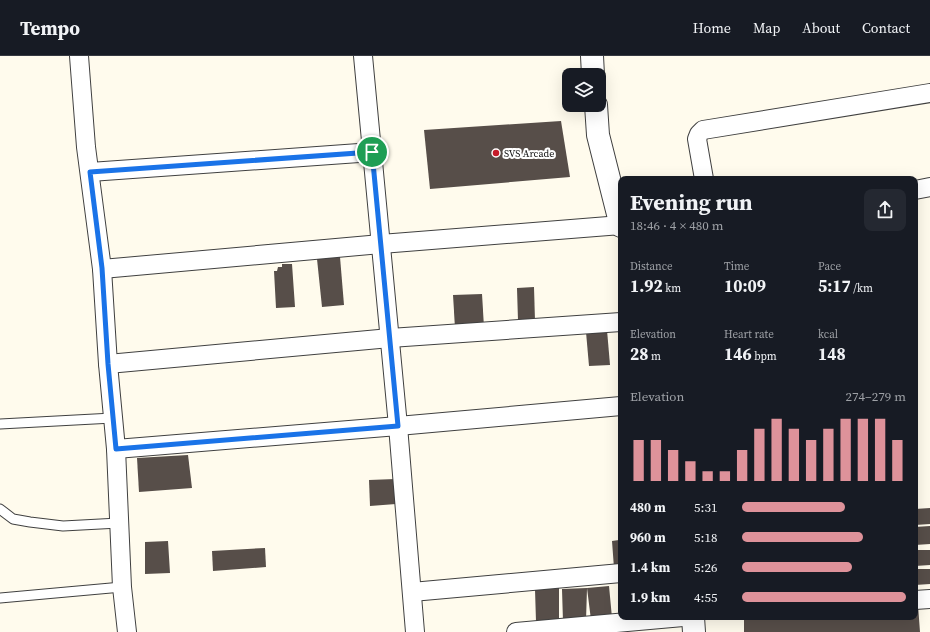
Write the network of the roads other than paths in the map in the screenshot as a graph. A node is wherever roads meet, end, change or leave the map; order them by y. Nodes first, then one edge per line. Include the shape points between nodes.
1 (79, 56) edge
2 (363, 56) edge
3 (592, 56) edge
4 (593, 68) edge
5 (930, 92) edge
6 (596, 112) edge
7 (372, 152) junction
8 (90, 172) junction
9 (704, 176) edge
10 (930, 187) edge
11 (918, 189) edge
12 (618, 213) edge
13 (618, 225) edge
14 (381, 244) junction
15 (102, 268) junction
16 (618, 322) edge
17 (390, 338) junction
18 (108, 364) junction
19 (618, 406) edge
20 (113, 418) junction
21 (0, 424) edge
22 (398, 426) junction
23 (116, 449) junction
24 (0, 509) edge
25 (119, 523) junction
26 (618, 573) edge
27 (122, 587) junction
28 (412, 592) junction
29 (0, 598) edge
30 (930, 599) edge
31 (918, 600) edge
32 (650, 620) edge
33 (692, 620) edge
34 (126, 632) edge
35 (415, 632) edge
36 (516, 632) edge
37 (694, 632) edge

1 - 8 street
2 - 7 street
3 - 4 street
5 - 9 street via 703,130 698,139
6 - 12 street via 598,135
7 - 8 street
7 - 14 street
8 - 15 street
10 - 11 street
13 - 14 street
14 - 15 street
14 - 17 street
15 - 18 street
16 - 17 street
17 - 18 street
17 - 22 street
18 - 20 street
19 - 22 street
20 - 21 lane
20 - 23 street
22 - 23 street
22 - 28 street
23 - 25 street
24 - 25 lane via 13,519 63,526
25 - 27 street
26 - 28 street
27 - 29 lane
27 - 34 street
28 - 35 street
30 - 31 street
32 - 36 street
33 - 37 street

